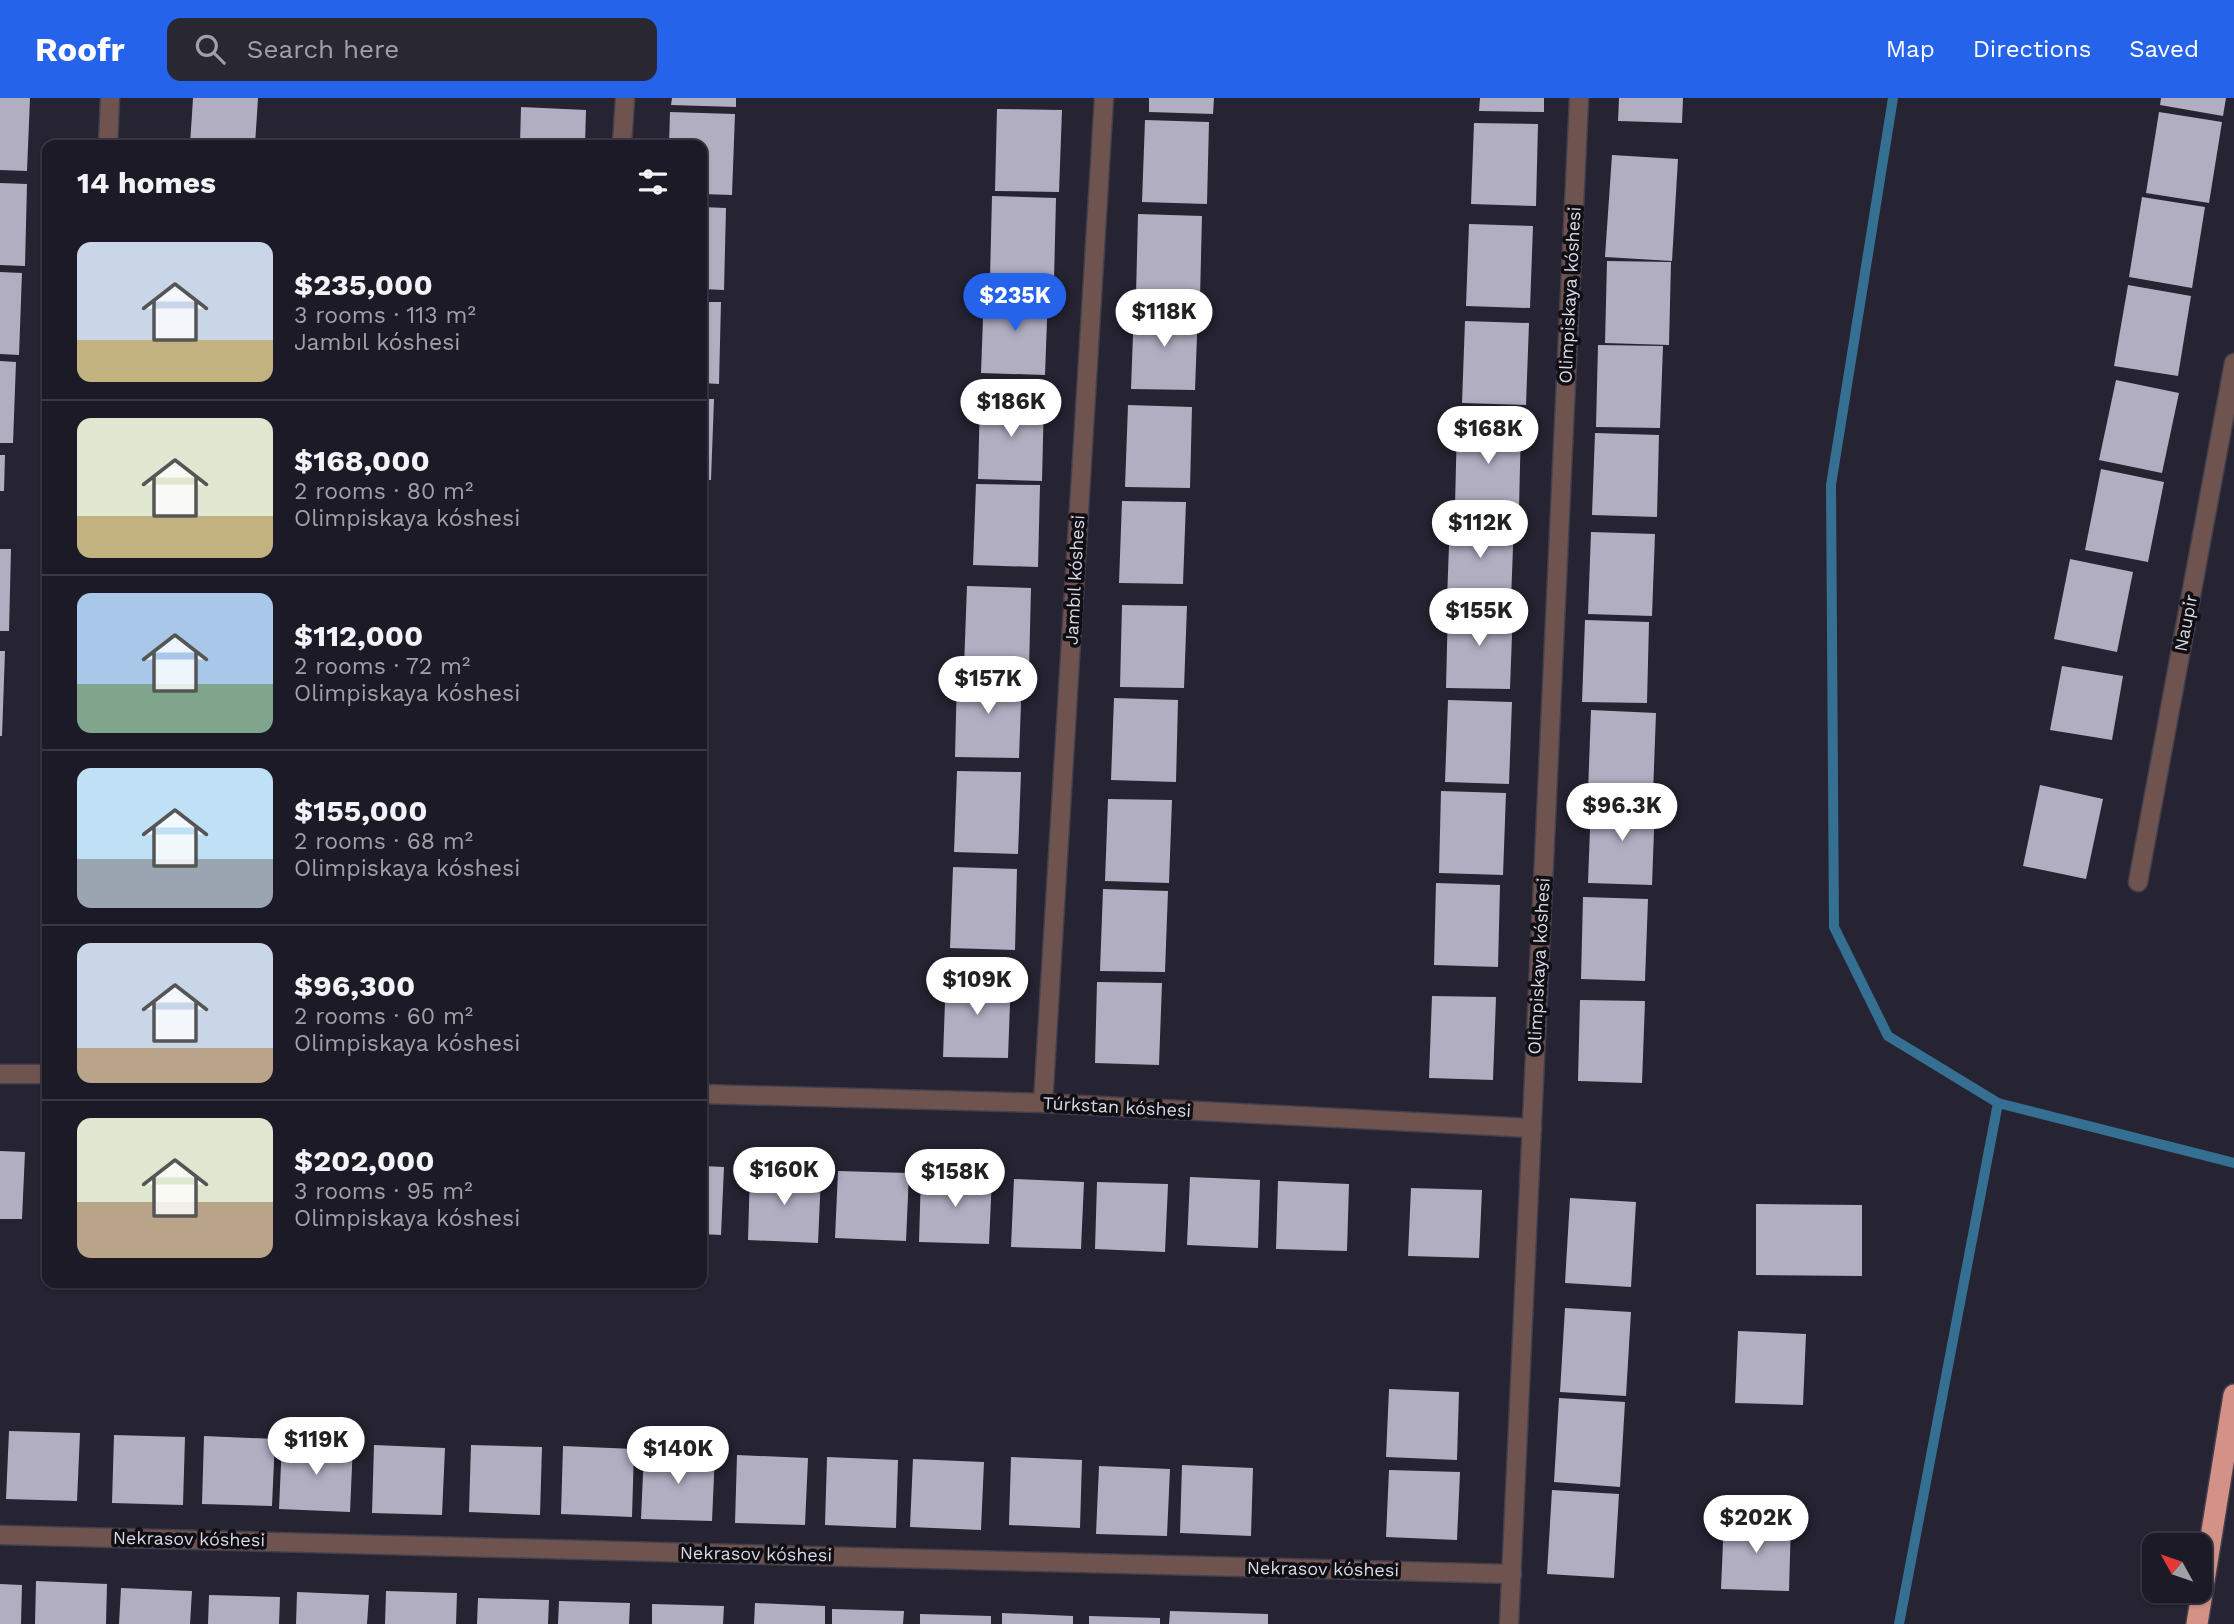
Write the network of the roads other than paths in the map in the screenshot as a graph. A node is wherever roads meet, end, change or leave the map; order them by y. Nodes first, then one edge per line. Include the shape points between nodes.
1 (110, 98) edge
2 (625, 98) edge
3 (1104, 98) edge
4 (1579, 98) edge
5 (107, 140) edge
6 (622, 140) edge
7 (2234, 363) edge
8 (2137, 883) dead end
9 (0, 1074) edge
10 (42, 1074) edge
11 (707, 1094) edge
12 (1044, 1103) junction
13 (1532, 1128) junction
14 (2234, 1395) edge
15 (0, 1535) edge
16 (1512, 1574) junction
17 (1509, 1624) edge
18 (2197, 1624) edge

1 - 5 street
2 - 6 street
3 - 12 street, Jambıl kóshesi
4 - 13 street, Olimpiskaya kóshesi
7 - 8 street, Naupir
9 - 10 street
11 - 12 street, Túrkstan kóshesi
12 - 13 street, Túrkstan kóshesi
13 - 16 street, Olimpiskaya kóshesi
14 - 18 highway
15 - 16 street, Nekrasov kóshesi
16 - 17 street, Olimpiskaya kóshesi

